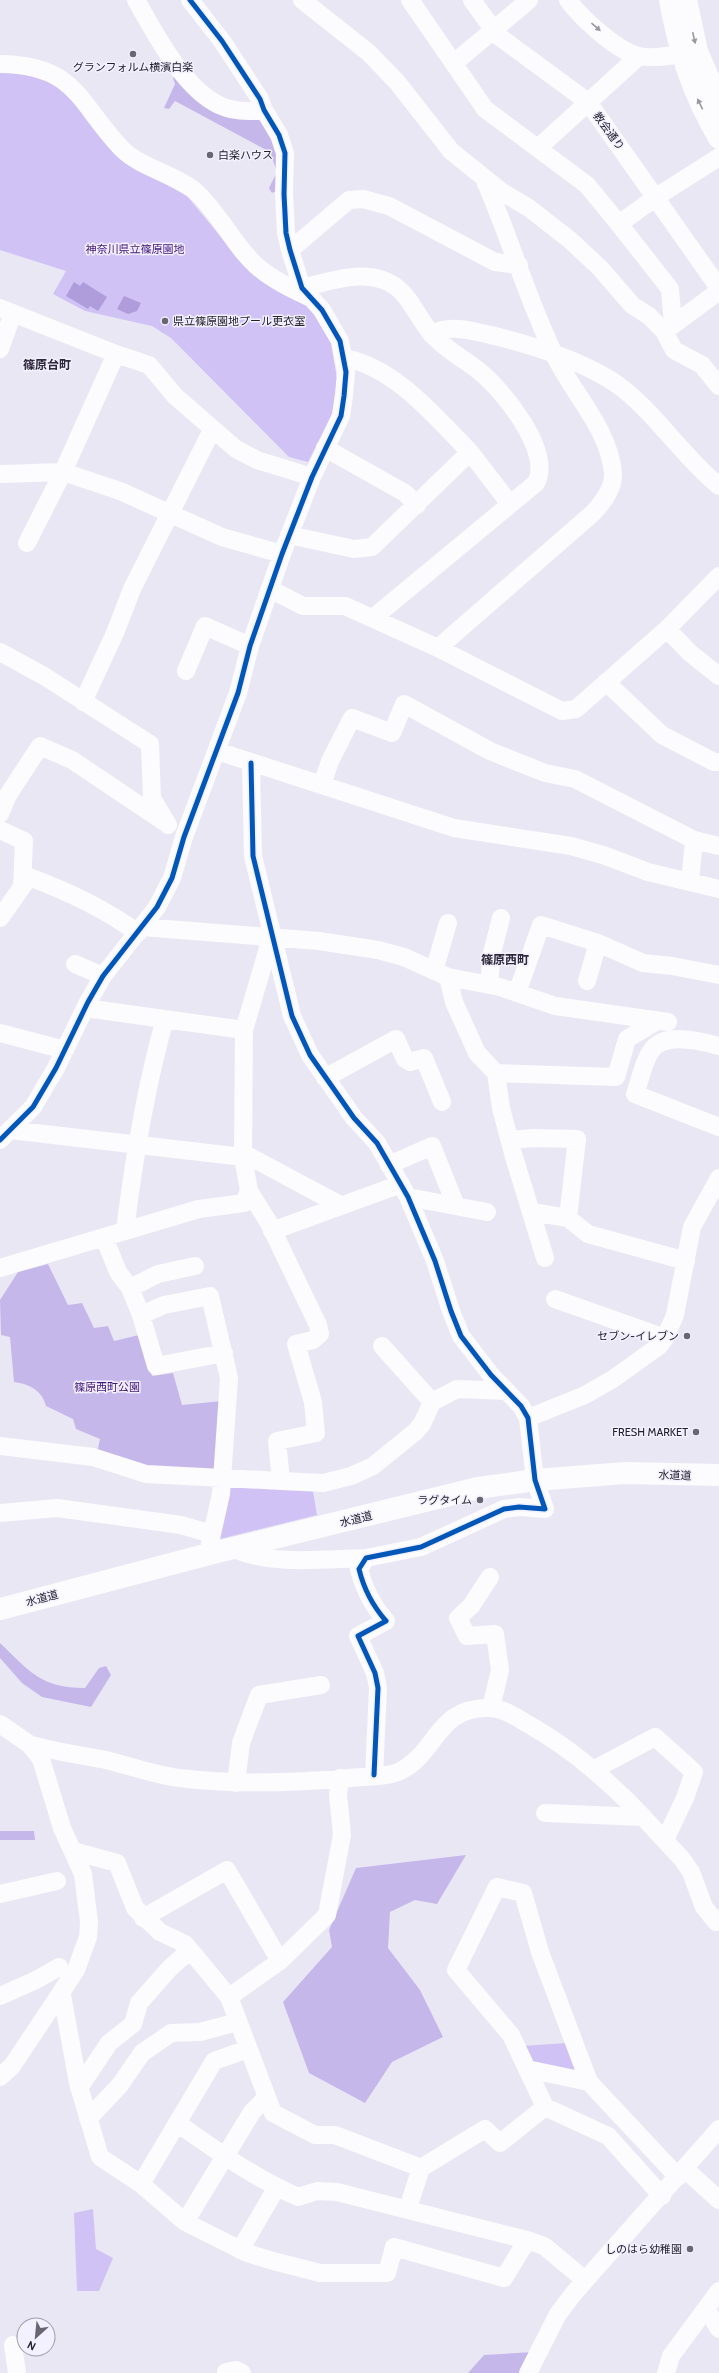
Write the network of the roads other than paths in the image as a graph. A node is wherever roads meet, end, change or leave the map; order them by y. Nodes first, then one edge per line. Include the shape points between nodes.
1 (136, 0) edge
2 (190, 0) edge
3 (410, 0) edge
4 (472, 0) edge
5 (529, 0) edge
6 (568, 0) edge
7 (670, 0) edge
8 (686, 0) edge
9 (305, 1) edge
10 (493, 31) junction
11 (681, 54) junction
12 (639, 56) junction
13 (454, 63) junction
14 (0, 64) edge
15 (588, 102) junction
16 (719, 103) edge
17 (264, 110) junction
18 (719, 138) edge
19 (538, 148) junction
20 (719, 157) edge
21 (486, 179) junction
22 (656, 197) junction
23 (619, 224) junction
24 (290, 250) junction
25 (518, 265) junction
26 (719, 288) edge
27 (719, 291) edge
28 (305, 292) junction
29 (7, 310) edge
30 (669, 328) junction
31 (431, 334) junction
32 (0, 349) edge
33 (554, 353) junction
34 (116, 354) junction
35 (345, 358) junction
36 (719, 386) edge
37 (212, 430) junction
38 (325, 448) junction
39 (470, 452) junction
40 (63, 472) junction
41 (0, 474) edge
42 (312, 477) junction
43 (719, 486) edge
44 (510, 504) junction
45 (417, 505) junction
46 (169, 514) junction
47 (289, 535) junction
48 (27, 543) dead end
49 (282, 554) junction
50 (719, 576) edge
51 (270, 589) junction
52 (373, 618) junction
53 (667, 629) junction
54 (250, 646) junction
55 (438, 648) junction
56 (0, 652) edge
57 (186, 671) dead end
58 (719, 676) edge
59 (606, 682) junction
60 (83, 702) junction
61 (217, 751) junction
62 (719, 762) edge
63 (251, 763) junction
64 (322, 785) junction
65 (4, 794) edge
66 (0, 814) edge
67 (168, 825) junction
68 (0, 830) edge
69 (184, 837) junction
70 (694, 840) junction
71 (719, 846) edge
72 (690, 882) junction
73 (22, 887) junction
74 (719, 889) edge
75 (501, 918) dead end
76 (448, 923) dead end
77 (1, 925) edge
78 (140, 930) junction
79 (272, 937) junction
80 (598, 943) junction
81 (75, 964) dead end
82 (441, 974) junction
83 (103, 976) junction
84 (719, 976) edge
85 (587, 981) dead end
86 (489, 985) junction
87 (517, 993) junction
88 (85, 1008) junction
89 (165, 1019) junction
90 (244, 1030) junction
91 (0, 1033) edge
92 (719, 1046) edge
93 (65, 1050) junction
94 (496, 1073) junction
95 (326, 1078) junction
96 (442, 1102) dead end
97 (719, 1128) edge
98 (5, 1135) edge
99 (511, 1140) junction
100 (136, 1145) junction
101 (243, 1155) junction
102 (389, 1165) junction
103 (719, 1178) edge
104 (404, 1190) junction
105 (249, 1191) junction
106 (342, 1206) junction
107 (456, 1206) junction
108 (487, 1212) dead end
109 (532, 1212) junction
110 (568, 1218) junction
111 (125, 1230) junction
112 (272, 1230) junction
113 (104, 1237) junction
114 (545, 1258) dead end
115 (686, 1260) junction
116 (195, 1266) dead end
117 (0, 1268) edge
118 (130, 1288) junction
119 (555, 1298) dead end
120 (141, 1315) junction
121 (664, 1345) junction
122 (382, 1346) dead end
123 (224, 1353) junction
124 (507, 1391) junction
125 (432, 1402) junction
126 (528, 1418) junction
127 (0, 1446) edge
128 (719, 1475) edge
129 (222, 1477) junction
130 (281, 1480) junction
131 (535, 1480) junction
132 (0, 1513) edge
133 (210, 1544) junction
134 (234, 1549) junction
135 (366, 1558) junction
136 (490, 1577) dead end
137 (0, 1609) edge
138 (321, 1685) dead end
139 (491, 1708) junction
140 (0, 1724) edge
141 (30, 1744) junction
142 (594, 1769) junction
143 (374, 1775) junction
144 (340, 1778) junction
145 (236, 1783) junction
146 (545, 1812) dead end
147 (643, 1817) junction
148 (665, 1840) junction
149 (73, 1851) junction
150 (57, 1881) dead end
151 (0, 1894) edge
152 (143, 1918) junction
153 (719, 1922) edge
154 (190, 1950) junction
155 (280, 1961) junction
156 (59, 1967) dead end
157 (62, 1995) junction
158 (0, 1996) edge
159 (229, 1998) junction
160 (236, 2019) junction
161 (248, 2049) junction
162 (527, 2069) junction
163 (0, 2077) edge
164 (589, 2082) junction
165 (79, 2088) junction
166 (267, 2097) junction
167 (545, 2107) junction
168 (88, 2119) junction
169 (177, 2123) junction
170 (719, 2129) edge
171 (225, 2157) junction
172 (421, 2168) junction
173 (681, 2173) junction
174 (141, 2184) junction
175 (277, 2187) junction
176 (662, 2196) junction
177 (719, 2200) edge
178 (408, 2208) junction
179 (185, 2222) junction
180 (527, 2240) junction
181 (240, 2250) junction
182 (585, 2280) junction
183 (719, 2291) edge
184 (706, 2310) junction
185 (719, 2329) edge
186 (13, 2345) dead end
187 (17, 2373) edge
188 (528, 2373) edge
189 (666, 2373) edge

1 - 17 street via 175,63 204,96 218,105 234,110
2 - 17 street via 222,41 260,99
3 - 13 street
4 - 10 street, 教会通り
5 - 10 street
6 -> 12 street via 574,9 610,40
7 - 11 main road
8 -> 16 main road via 697,51
9 - 21 street via 369,53 397,82 451,151
10 - 13 street
10 - 15 street, 教会通り
11 - 12 street
18 -> 11 main road via 700,105
12 - 15 street
13 - 19 street via 485,109
14 - 28 street via 48,71 69,85 84,99 132,158 194,190 259,268 293,290
15 - 19 street
15 - 22 street, 教会通り
17 - 24 street via 280,135 285,153 286,233
19 - 23 street via 587,185
20 - 22 street
21 - 25 street
21 - 30 street via 570,240 600,268 632,304
22 - 23 street
22 - 26 street, 教会通り
23 - 30 street via 670,289
24 - 25 street via 349,200 363,199 388,206 495,262
24 - 28 street
25 - 33 street
27 - 30 street
28 - 31 street via 345,278 383,280 396,287 412,303
28 - 35 street via 322,310 340,341
29 - 32 street
29 - 34 street
30 - 36 street via 674,350 702,366
31 - 33 street via 441,329 471,330
31 - 44 street via 489,380 533,439 540,462 538,479
33 - 43 street via 617,385 645,409
33 - 55 street via 594,419 613,473 609,489 601,505 593,513
34 - 37 street via 149,365 175,396
34 - 40 street
35 - 38 street via 346,372 340,416
35 - 39 street via 356,361 397,383
37 - 42 street via 236,449 257,460
37 - 46 street
38 - 42 street
38 - 45 street via 405,493
39 - 44 street
39 - 45 street
40 - 41 street
40 - 46 street via 120,491
40 - 48 street
42 - 47 street
44 - 52 street
45 - 47 street via 376,545 368,549 354,549
46 - 49 street via 222,536
46 - 60 street via 132,589
47 - 49 street
49 - 51 street
50 - 53 street
51 - 52 street via 303,606 345,606
51 - 54 street
52 - 55 street
53 - 58 street via 690,653
53 - 59 street
54 - 57 street via 205,626
54 - 61 street via 238,692
55 - 59 street via 562,711 576,708
56 - 60 street via 44,676
59 - 62 street via 662,735 714,762
60 - 67 street via 150,744 152,798
61 - 63 street
61 - 69 street
63 - 64 street
63 - 79 street via 253,856
64 - 70 street via 330,761 352,718 392,733 404,704 490,751 545,773 575,779
64 - 72 street via 454,828 571,846 648,872
65 - 66 street
65 - 67 street via 40,746 72,760
67 - 69 street
68 - 73 street via 24,841
69 - 78 street via 172,878 157,907
70 - 71 street
70 - 72 street
72 - 74 street
73 - 77 street
73 - 78 street via 29,877 59,888
75 - 86 street via 492,953
76 - 82 street
78 - 79 street
78 - 83 street
79 - 82 street via 378,950 404,957
79 - 90 street
79 - 95 street via 292,1016 310,1055
80 - 84 street via 643,963
80 - 85 street
80 - 87 street via 541,925
81 - 83 street
82 - 86 street
82 - 94 street via 477,1053
83 - 88 street
86 - 87 street
87 - 94 street via 555,1006 662,1021 638,1031 627,1039 616,1077
88 - 89 street
88 - 93 street
89 - 90 street
89 - 100 street via 152,1065
90 - 101 street
91 - 93 street
92 - 97 street via 681,1038 664,1042 652,1050 635,1094
93 - 98 street via 33,1107
94 - 99 street via 501,1108
95 - 96 street via 396,1039 405,1059 410,1062 424,1058
95 - 102 street via 354,1118 376,1143
98 - 100 street
99 - 109 street via 514,1158
99 - 110 street via 577,1139
100 - 101 street
100 - 111 street
101 - 105 street
101 - 106 street
102 - 104 street
102 - 107 street via 432,1146
103 - 115 street via 692,1227
104 - 106 street
104 - 107 street
104 - 124 street via 435,1261 461,1336 491,1375
105 - 111 street via 244,1203 199,1209
105 - 112 street
106 - 112 street
107 - 108 street
109 - 110 street
109 - 114 street
110 - 115 street via 588,1234
111 - 113 street
112 - 130 street via 320,1334 313,1340 296,1344 313,1402 316,1432 277,1441
113 - 117 street
113 - 118 street via 118,1272
115 - 121 street via 675,1315
116 - 118 street via 158,1274
118 - 120 street
119 - 121 street
120 - 123 street via 156,1366
120 - 123 street via 164,1305 210,1296
121 - 126 street via 585,1395
122 - 125 street
123 - 129 street via 230,1378
124 - 125 street via 456,1389
124 - 126 street
125 - 130 street via 422,1424 415,1432 373,1466 351,1476 323,1483
126 - 131 street
127 - 129 street via 93,1457 146,1474
128 - 131 main road, 水道道 via 625,1472
129 - 130 street
129 - 133 street via 221,1494
131 - 134 main road, 水道道 via 478,1488
131 - 135 street via 545,1509 504,1509 421,1547
132 - 133 street via 57,1508 181,1525
133 - 134 main road, 水道道
133 - 137 main road, 水道道
134 - 135 street via 250,1556
135 - 143 street via 359,1569 363,1583 372,1604 386,1621 358,1636 375,1673 378,1688
136 - 139 street via 471,1606 458,1618 467,1636 495,1634 500,1670
138 - 145 street via 259,1695 241,1743
139 - 142 street via 511,1714 545,1733
139 - 143 street via 474,1709 459,1714 447,1721 420,1755 403,1770
140 - 141 street
141 - 145 street via 178,1778
141 - 149 street via 41,1759 62,1828
142 - 147 street
142 - 148 street via 655,1737 694,1772
143 - 144 street
144 - 145 street
144 - 155 street via 338,1795 342,1835 327,1915
146 - 147 street
147 - 148 street
148 - 153 street via 691,1872 704,1907 716,1922
149 - 152 street via 118,1863 135,1908
149 - 157 street via 83,1874 89,1922 88,1937 76,1970
150 - 151 street
152 - 154 street via 160,1932 185,1944
152 - 155 street via 227,1870
154 - 159 street
154 - 165 street via 170,1968 139,2004 133,2024 109,2044
155 - 159 street
156 - 158 street
157 - 163 street via 12,2066
157 - 165 street
159 - 160 street
160 - 161 street
160 - 168 street via 230,2024 200,2032 172,2033 142,2053 120,2085
161 - 166 street
161 - 169 street via 214,2061
162 - 164 street
162 - 164 street via 511,2035 456,1970 497,1888 523,1894 540,1952
162 - 167 street
164 - 173 street
165 - 168 street
166 - 171 street via 252,2112
166 - 172 street via 273,2113 315,2136 335,2135
167 - 172 street via 500,2143 485,2129
167 - 176 street via 608,2136
168 - 174 street via 100,2157
169 - 171 street
169 - 174 street
170 - 173 street
171 - 175 street
171 - 179 street
172 - 178 street
173 - 176 street
173 - 177 street
174 - 179 street
175 - 178 street via 298,2197 317,2191 337,2192
175 - 181 street
176 - 182 street
178 - 180 street
179 - 181 street
180 - 181 street via 504,2278 394,2247 387,2273 320,2273
180 - 182 street via 544,2246
182 - 188 street via 558,2314
183 - 184 street
184 - 185 street
184 - 189 street via 671,2356
186 - 187 street

